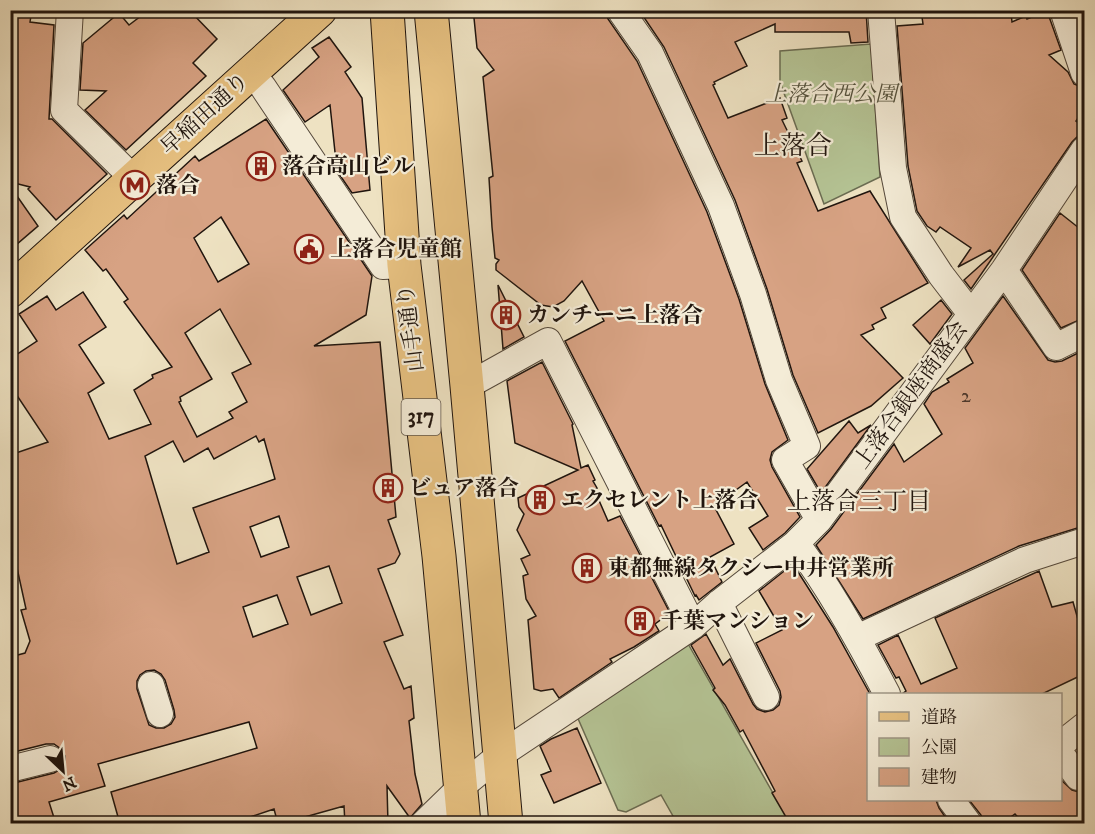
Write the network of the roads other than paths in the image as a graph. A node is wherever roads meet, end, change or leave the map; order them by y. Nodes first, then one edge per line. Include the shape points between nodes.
1 (70, 10) edge
2 (320, 10) edge
3 (387, 10) edge
4 (431, 10) edge
5 (620, 10) edge
6 (881, 10) edge
7 (1063, 10) edge
8 (251, 72) junction
9 (1084, 73) edge
10 (1084, 150) edge
11 (134, 179) junction
12 (404, 265) junction
13 (1004, 270) junction
14 (10, 291) edge
15 (972, 314) junction
16 (1084, 333) edge
17 (467, 386) junction
18 (819, 520) junction
19 (1084, 541) edge
20 (795, 544) junction
21 (719, 603) junction
22 (693, 626) junction
23 (857, 638) junction
24 (151, 685) dead end
25 (886, 693) edge
26 (766, 697) dead end
27 (160, 714) dead end
28 (1084, 726) edge
29 (1062, 744) edge
30 (500, 755) junction
31 (1062, 756) edge
32 (50, 759) dead end
33 (10, 769) edge
34 (1078, 777) dead end
35 (461, 787) junction
36 (952, 801) edge
37 (423, 824) edge
38 (464, 824) edge
39 (507, 824) edge
40 (969, 824) edge

1 - 11 street via 64,110
2 - 8 main road, 早稲田通り
3 - 12 main road, 山手通り / 317
4 - 17 main road, 317
5 - 18 street via 651,53 721,206 779,380 807,446 785,460
6 - 15 street via 893,168 903,217
7 - 9 street
8 - 11 main road, 早稲田通り
8 - 12 street via 383,266
10 - 13 street, 上落合銀座商盛会
11 - 14 main road, 早稲田通り
12 - 35 main road, 山手通り / 317 via 439,556
13 - 15 street, 上落合銀座商盛会
13 - 16 street via 1056,347
15 - 18 street, 上落合銀座商盛会
17 - 22 street via 548,340
17 - 30 main road, 317
18 - 20 street, 上落合銀座商盛会
19 - 23 street via 1025,560
20 - 21 street, 上落合銀座商盛会
20 - 23 street
21 - 22 street, 上落合銀座商盛会
21 - 26 street
22 - 30 street, 上落合銀座商盛会
23 - 25 street
24 - 27 street
28 - 29 street
30 - 35 street, 上落合銀座商盛会
30 - 39 main road, 317
31 - 34 street
32 - 33 street
35 - 37 street, 上落合銀座商盛会
35 - 38 main road, 山手通り / 317
36 - 40 street

